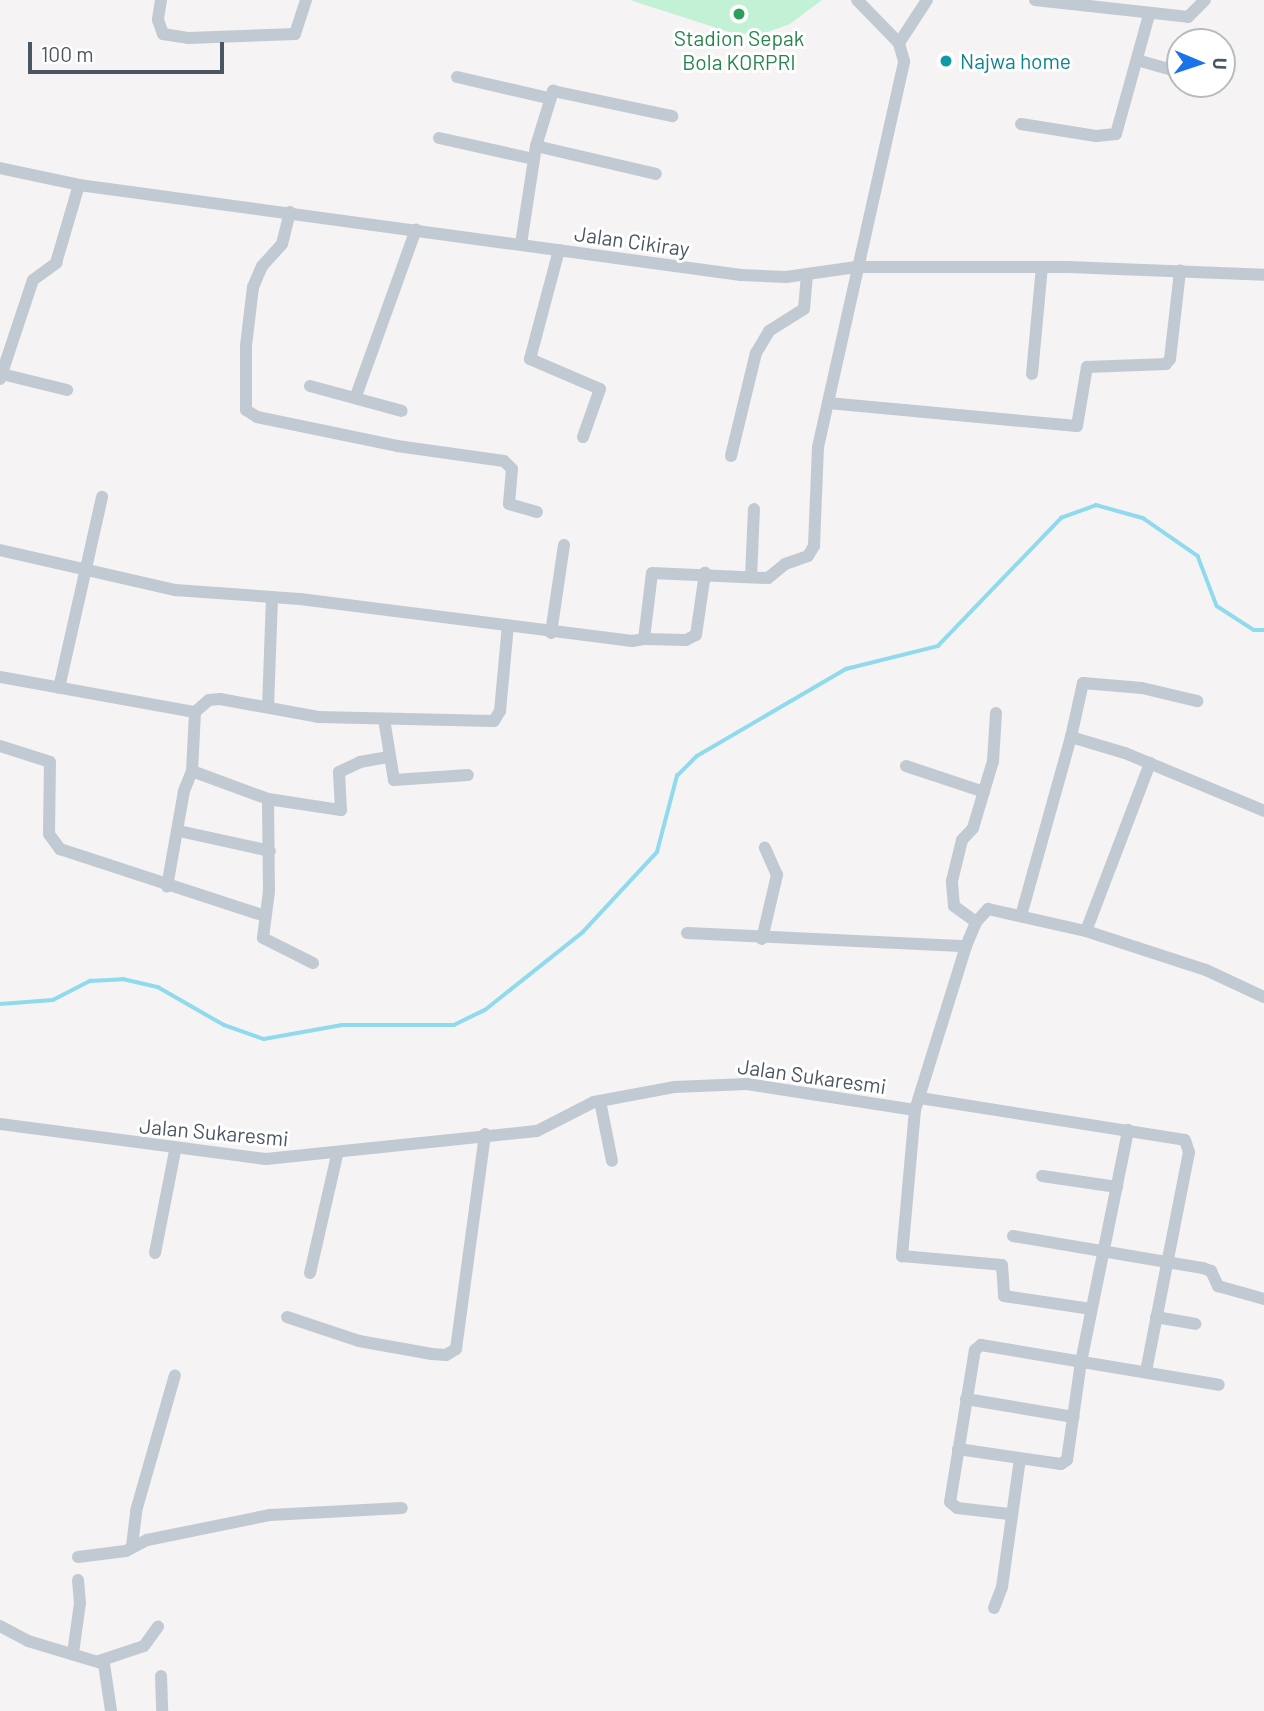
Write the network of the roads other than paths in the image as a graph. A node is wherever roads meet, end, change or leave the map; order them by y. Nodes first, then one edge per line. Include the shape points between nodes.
1 (161, 0) edge
2 (306, 0) edge
3 (857, 0) edge
4 (927, 0) edge
5 (1035, 0) edge
6 (1205, 0) edge
7 (1053, 2) edge
8 (1149, 15) junction
9 (899, 43) junction
10 (1137, 60) junction
11 (1166, 68) edge
12 (457, 77) dead end
13 (548, 99) junction
14 (672, 116) dead end
15 (1021, 124) dead end
16 (439, 138) dead end
17 (536, 146) junction
18 (534, 159) junction
19 (0, 168) edge
20 (656, 174) dead end
21 (79, 186) junction
22 (290, 212) junction
23 (416, 229) junction
24 (521, 244) junction
25 (559, 250) junction
26 (856, 267) junction
27 (1042, 267) junction
28 (1180, 271) junction
29 (807, 275) junction
30 (1264, 275) edge
31 (1032, 374) dead end
32 (1, 377) edge
33 (310, 386) dead end
34 (67, 390) dead end
35 (356, 397) junction
36 (828, 403) junction
37 (402, 411) dead end
38 (583, 437) dead end
39 (731, 456) dead end
40 (102, 497) dead end
41 (754, 509) dead end
42 (537, 512) dead end
43 (564, 545) dead end
44 (0, 550) edge
45 (87, 569) junction
46 (705, 573) junction
47 (751, 577) junction
48 (272, 597) junction
49 (508, 625) junction
50 (551, 633) junction
51 (644, 639) junction
52 (0, 677) edge
53 (59, 688) junction
54 (1197, 701) dead end
55 (268, 707) junction
56 (195, 712) junction
57 (996, 713) dead end
58 (384, 719) junction
59 (1070, 737) junction
60 (0, 747) edge
61 (389, 757) junction
62 (1150, 763) junction
63 (906, 765) dead end
64 (192, 771) junction
65 (468, 775) dead end
66 (984, 792) junction
67 (268, 799) junction
68 (1264, 811) edge
69 (179, 831) junction
70 (765, 848) dead end
71 (270, 851) junction
72 (167, 886) junction
73 (265, 916) junction
74 (1021, 916) junction
75 (975, 922) junction
76 (1086, 931) junction
77 (687, 933) dead end
78 (762, 939) junction
79 (966, 946) junction
80 (313, 963) dead end
81 (1264, 997) edge
82 (600, 1101) junction
83 (917, 1104) junction
84 (0, 1124) edge
85 (1128, 1130) junction
86 (485, 1134) junction
87 (175, 1151) junction
88 (337, 1155) junction
89 (612, 1161) dead end
90 (1042, 1177) dead end
91 (1116, 1187) junction
92 (1013, 1236) dead end
93 (1104, 1249) junction
94 (155, 1253) dead end
95 (1167, 1262) junction
96 (310, 1273) dead end
97 (1264, 1299) edge
98 (1091, 1308) junction
99 (287, 1317) dead end
100 (1156, 1317) junction
101 (1195, 1324) dead end
102 (1081, 1362) junction
103 (1146, 1371) junction
104 (175, 1375) dead end
105 (1219, 1385) dead end
106 (966, 1399) junction
107 (1073, 1417) junction
108 (958, 1449) junction
109 (1020, 1459) junction
110 (402, 1508) dead end
111 (1009, 1514) junction
112 (132, 1546) junction
113 (78, 1557) dead end
114 (78, 1580) dead end
115 (994, 1608) dead end
116 (0, 1626) edge
117 (158, 1627) dead end
118 (73, 1653) junction
119 (99, 1661) junction
120 (161, 1676) dead end
121 (111, 1711) edge
122 (162, 1711) edge

1 - 2 street via 158,20 163,34 200,38 295,34
3 - 9 street
4 - 9 street
5 - 7 street
6 - 8 street via 1188,17
7 - 8 street
8 - 10 street
9 - 26 street via 903,72
10 - 11 street
10 - 15 street via 1114,136
12 - 13 street
13 - 14 street via 560,90
13 - 17 street
16 - 18 street
17 - 18 street
17 - 20 street
18 - 24 street
19 - 21 street, Jalan Cikiray
21 - 22 street, Jalan Cikiray
21 - 32 street via 57,263 33,280
22 - 23 street, Jalan Cikiray
22 - 42 street via 282,244 262,266 253,287 246,346 246,410 257,417 397,446 503,461 512,469 509,504
23 - 24 street, Jalan Cikiray
23 - 35 street
24 - 25 street, Jalan Cikiray
25 - 29 street, Jalan Cikiray via 741,275
25 - 38 street via 530,359 600,389
26 - 27 street, Jalan Cikiray
26 - 29 street, Jalan Cikiray
26 - 36 street
27 - 28 street, Jalan Cikiray
27 - 31 street
28 - 30 street, Jalan Cikiray
28 - 36 street via 1170,359 1159,364 1087,367 1077,426
29 - 39 street via 804,309 769,331 756,354
32 - 34 street
33 - 35 street
35 - 37 street
36 - 47 street via 818,447 811,554 785,564 772,577
40 - 45 street
41 - 47 street
43 - 50 street
44 - 45 street
45 - 48 street via 175,590
45 - 53 street
46 - 47 street
46 - 51 street via 696,635 686,640
46 - 51 street via 652,573
48 - 49 street
48 - 55 street
49 - 50 street
49 - 58 street via 498,719 469,723
50 - 51 street
52 - 53 street
53 - 56 street
54 - 59 street via 1142,688 1082,683
55 - 56 street via 215,699
55 - 58 street via 319,716
56 - 64 street
57 - 66 street via 993,761
58 - 61 street
59 - 62 street
59 - 74 street
60 - 72 street via 50,762 54,845
61 - 65 street via 391,776 398,782
61 - 67 street via 360,762 339,772 341,810
62 - 68 street
62 - 76 street
63 - 66 street
64 - 67 street
64 - 69 street via 184,791
66 - 75 street via 972,831 962,839 951,893 956,909
67 - 71 street
69 - 71 street
69 - 72 street
70 - 78 street via 777,875
71 - 73 street
72 - 73 street
73 - 80 street via 264,941
74 - 75 street via 988,909
74 - 76 street
75 - 79 street
76 - 81 street via 1206,970
77 - 78 street
78 - 79 street
79 - 83 street
82 - 83 street, Jalan Sukaresmi via 674,1087 734,1083
82 - 86 street, Jalan Sukaresmi via 537,1131
82 - 89 street
83 - 85 street, Jalan Sukaresmi
83 - 98 street via 902,1256 1002,1265 1004,1296
84 - 87 street, Jalan Sukaresmi
85 - 91 street
85 - 95 street, Jalan Sukaresmi via 1182,1138 1188,1143
86 - 88 street, Jalan Sukaresmi
86 - 99 street via 456,1349 446,1355 432,1354 359,1341
87 - 88 street, Jalan Sukaresmi via 266,1159
87 - 94 street
88 - 96 street
90 - 91 street
91 - 93 street
92 - 93 street
93 - 95 street
93 - 98 street
95 - 97 street via 1208,1269 1218,1286
95 - 100 street
98 - 102 street
100 - 101 street
100 - 103 street
102 - 103 street
102 - 106 street via 981,1345 975,1350
102 - 107 street
103 - 105 street
104 - 112 street via 136,1511
106 - 107 street
106 - 108 street
107 - 109 street via 1065,1463
108 - 109 street
108 - 111 street via 951,1505
109 - 111 street
110 - 112 street via 270,1515
111 - 115 street via 1002,1587
112 - 113 street via 116,1554
114 - 118 street
116 - 118 street via 28,1641
117 - 119 street via 144,1646
118 - 119 street
119 - 121 street via 107,1669
120 - 122 street

